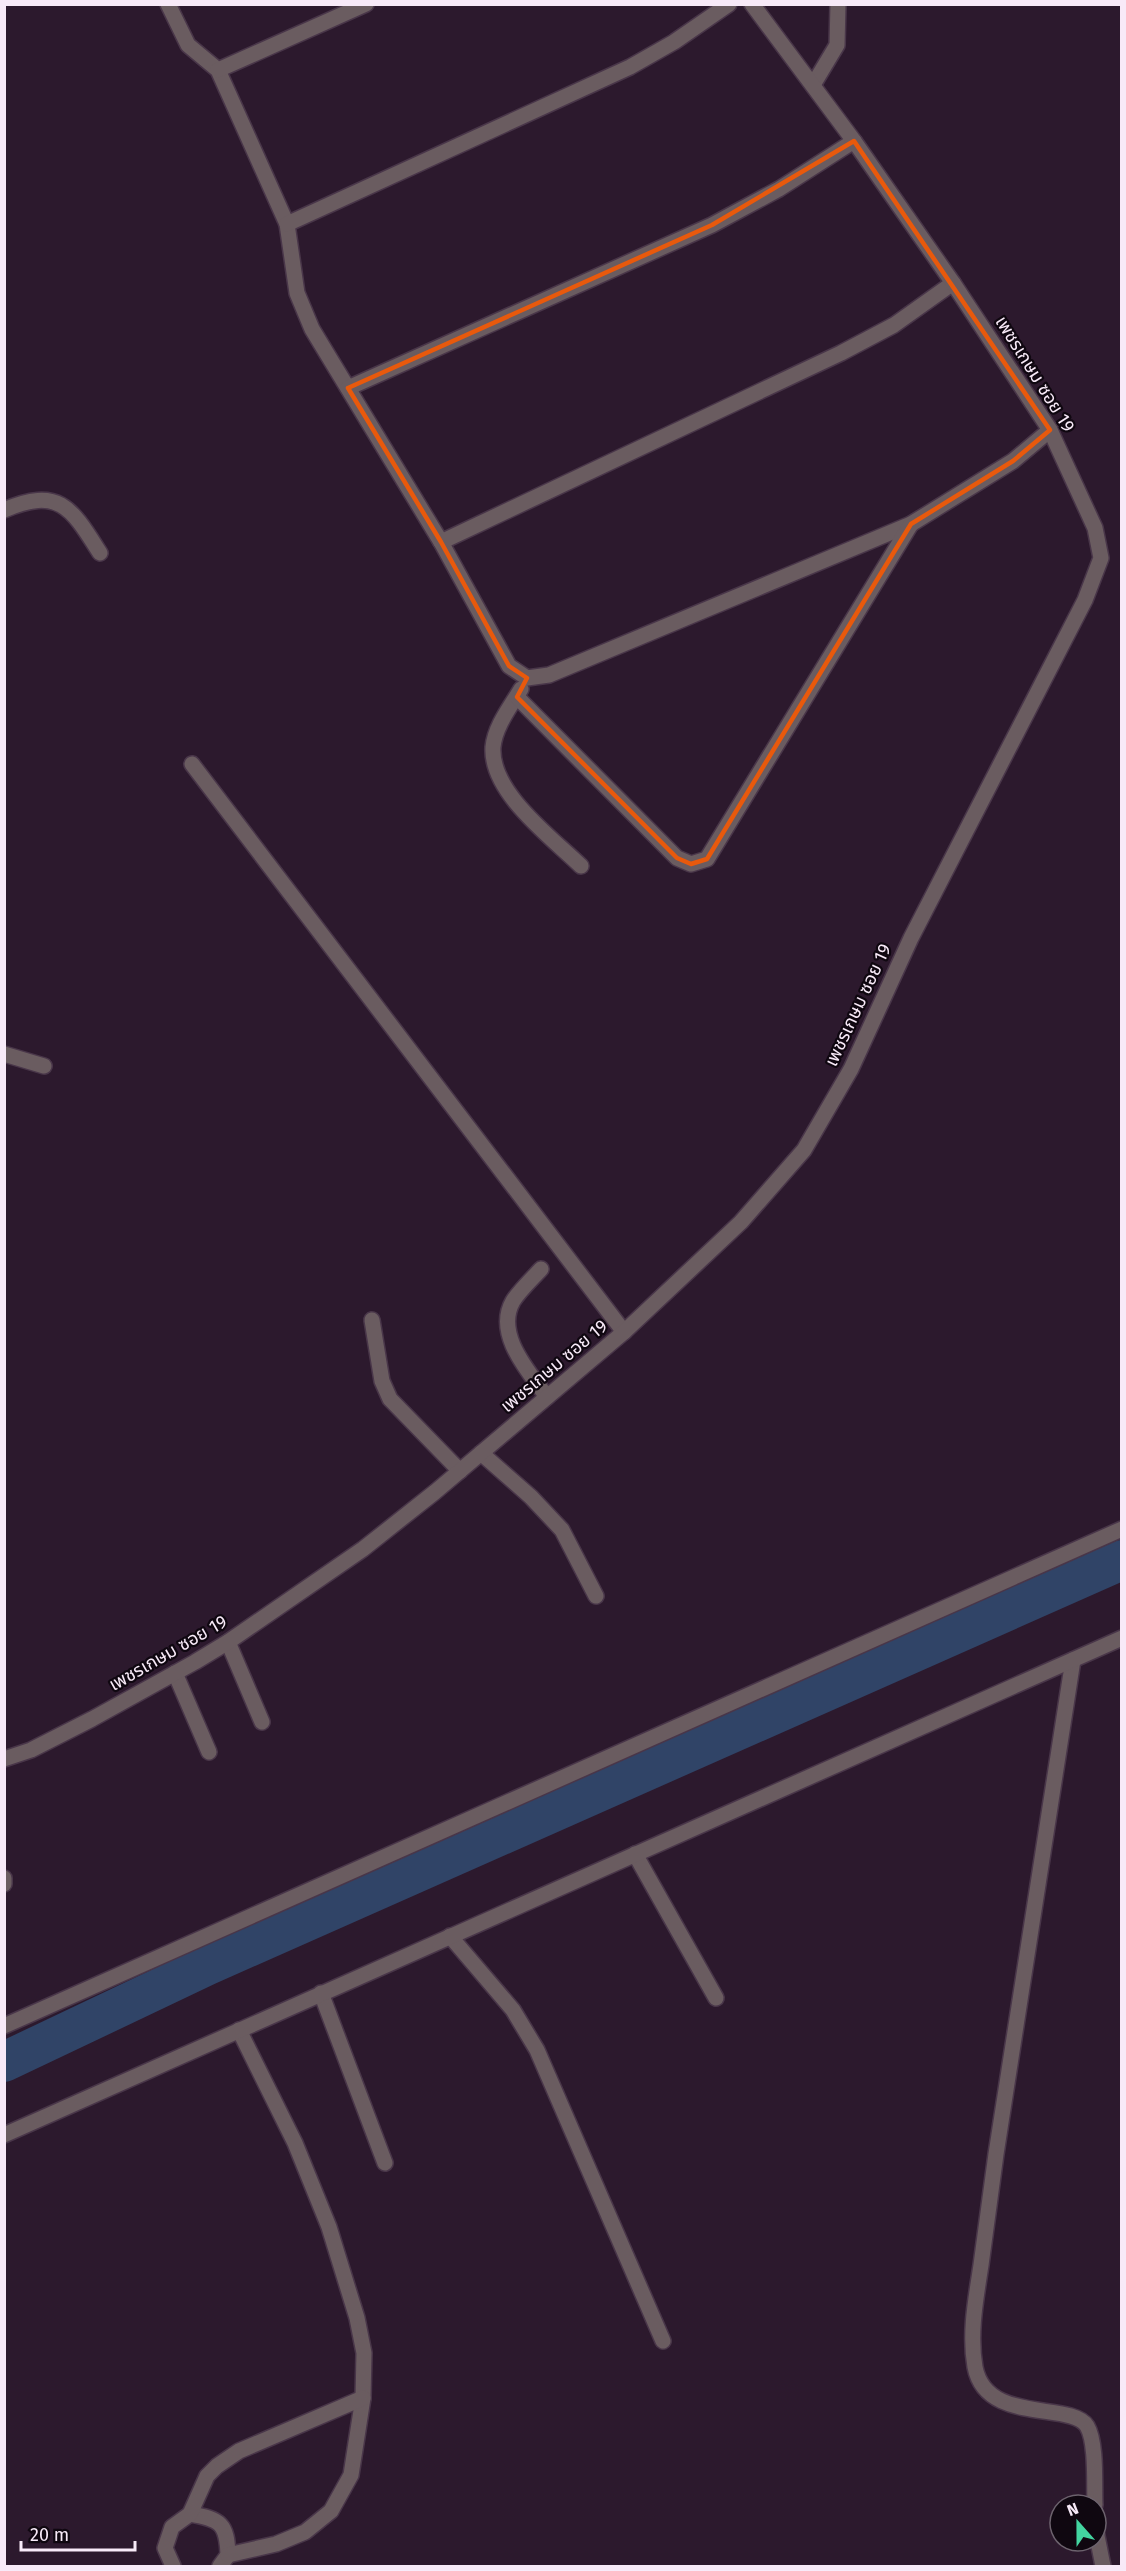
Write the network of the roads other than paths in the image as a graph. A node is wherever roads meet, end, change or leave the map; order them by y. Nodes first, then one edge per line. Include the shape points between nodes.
1 (168, 4) edge
2 (366, 4) edge
3 (729, 4) edge
4 (752, 4) edge
5 (838, 4) edge
6 (218, 70) junction
7 (813, 85) junction
8 (854, 141) junction
9 (287, 224) junction
10 (953, 284) junction
11 (348, 388) junction
12 (1050, 430) junction
13 (4, 510) edge
14 (911, 524) junction
15 (441, 542) junction
16 (100, 553) dead end
17 (527, 678) junction
18 (517, 697) junction
19 (192, 764) dead end
20 (581, 866) dead end
21 (4, 1054) edge
22 (44, 1066) dead end
23 (541, 1269) dead end
24 (372, 1320) dead end
25 (624, 1332) junction
26 (547, 1397) junction
27 (481, 1453) junction
28 (460, 1471) junction
29 (1122, 1529) edge
30 (596, 1596) dead end
31 (1122, 1638) edge
32 (228, 1642) junction
33 (1073, 1660) junction
34 (175, 1673) junction
35 (262, 1722) dead end
36 (209, 1752) dead end
37 (4, 1759) edge
38 (634, 1854) junction
39 (4, 1878) edge
40 (4, 1884) edge
41 (450, 1936) junction
42 (321, 1993) junction
43 (716, 1998) dead end
44 (4, 2026) edge
45 (239, 2030) junction
46 (4, 2135) edge
47 (385, 2163) dead end
48 (663, 2341) dead end
49 (363, 2398) junction
50 (1094, 2493) edge
51 (190, 2514) junction
52 (224, 2561) edge
53 (173, 2566) edge

1 - 6 street via 188,45
2 - 6 street
3 - 9 street via 630,67
4 - 7 street, เพชรเกษม ซอย 19
5 - 7 street via 837,45
6 - 9 street
7 - 8 street, เพชรเกษม ซอย 19
8 - 10 street, เพชรเกษม ซอย 19
8 - 11 street via 712,225
9 - 11 street via 297,293 312,329
10 - 12 street, เพชรเกษม ซอย 19
10 - 15 street via 894,324 841,353
11 - 15 street
12 - 14 street via 1013,461
12 - 25 street, เพชรเกษม ซอย 19 via 1095,528 1101,558 1084,600 911,938 851,1069 804,1150 741,1222
13 - 16 street via 46,500 65,505
14 - 17 street via 549,675
14 - 18 street via 707,859 692,864 677,858
15 - 17 street via 509,666
17 - 18 street
18 - 20 street via 499,727 493,745 494,764 517,802
19 - 25 street
21 - 22 street
23 - 26 street via 513,1302 508,1329 517,1355
24 - 28 street via 382,1381 390,1399
25 - 26 street, เพชรเกษม ซอย 19
26 - 27 street, เพชรเกษม ซอย 19
27 - 28 street, เพชรเกษม ซอย 19
27 - 30 street via 562,1530
28 - 32 street, เพชรเกษม ซอย 19 via 363,1549
29 - 44 street
31 - 33 street
32 - 34 street, เพชรเกษม ซอย 19
32 - 35 street
33 - 38 street
33 - 50 street via 988,2213 974,2313 973,2352 983,2387 1001,2400 1077,2418 1087,2426 1092,2442
34 - 36 street
34 - 37 street, เพชรเกษม ซอย 19 via 31,1750
38 - 41 street
38 - 43 street
39 - 40 street
41 - 42 street
41 - 48 street via 513,2010 537,2050
42 - 45 street
42 - 47 street
45 - 46 street
45 - 49 street via 295,2143 329,2228 364,2353
49 - 51 street via 239,2451 207,2476
49 - 52 street via 351,2475 331,2511 306,2532
51 - 52 street via 212,2517 227,2533
51 - 53 street via 172,2527 165,2548

